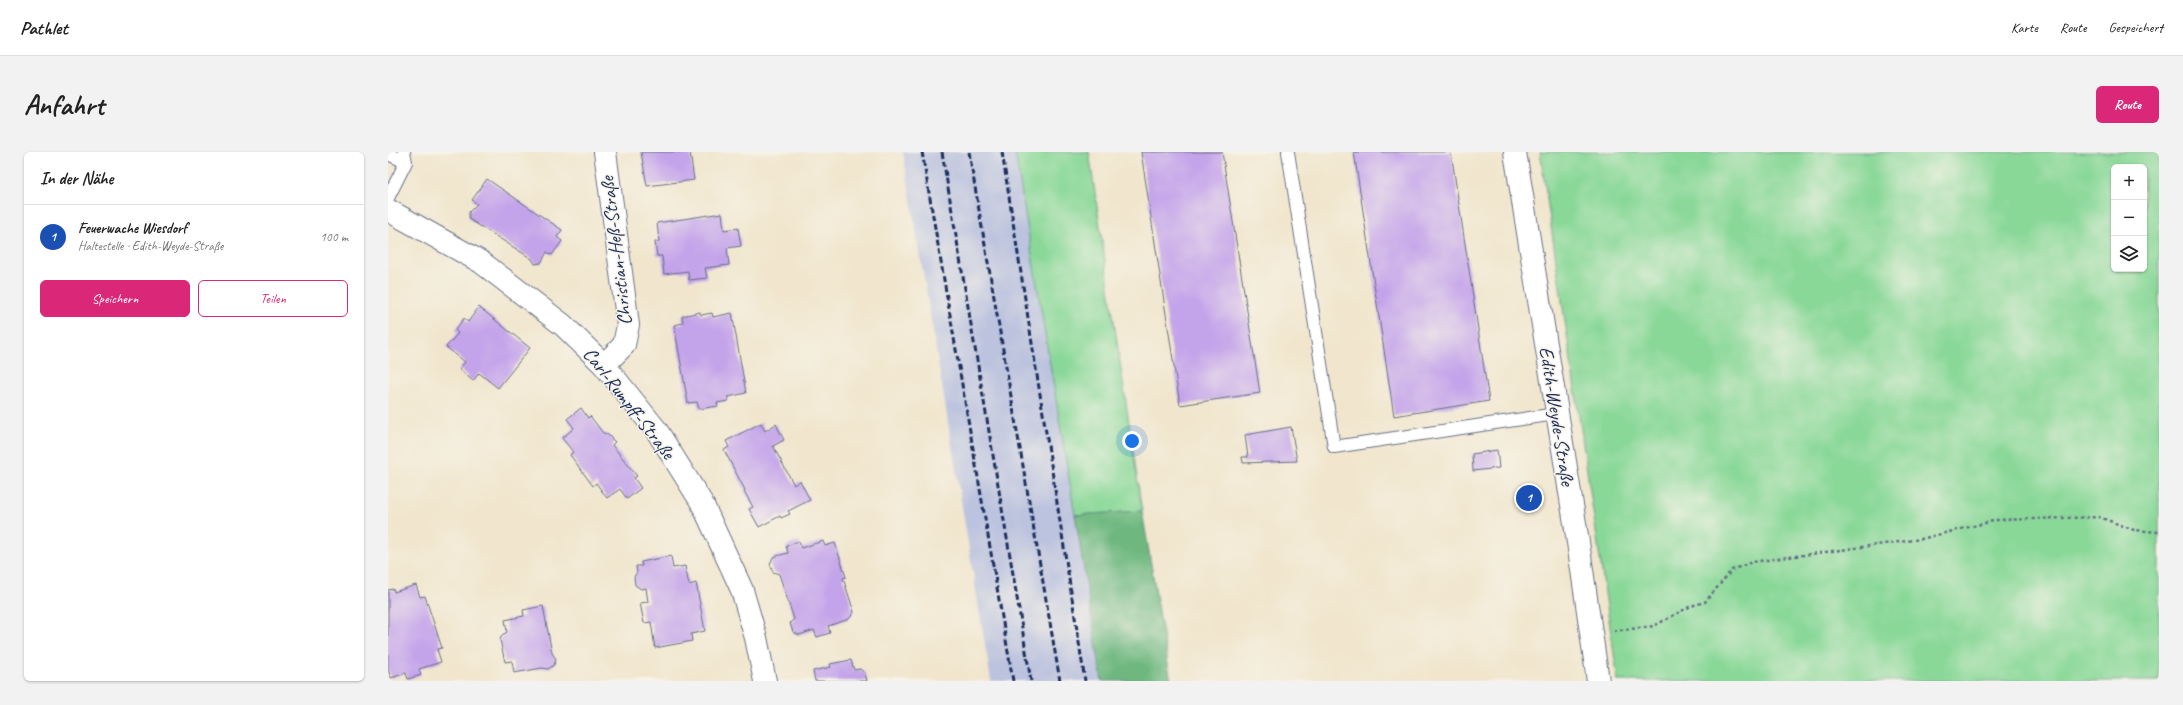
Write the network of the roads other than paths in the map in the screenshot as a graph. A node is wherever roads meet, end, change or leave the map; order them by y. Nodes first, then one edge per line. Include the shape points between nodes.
1 (604, 152) edge
2 (1288, 152) edge
3 (1515, 152) edge
4 (388, 154) edge
5 (405, 157) edge
6 (388, 198) edge
7 (388, 210) edge
8 (604, 365) junction
9 (1556, 414) junction
10 (765, 681) edge
11 (1598, 681) edge

1 - 8 street, Christian-Heß-Straße via 628,325 624,345
2 - 9 lane via 1334,447
3 - 9 street, Edith-Weyde-Straße
4 - 5 lane
5 - 6 lane
7 - 8 street, Carl-Rumpff-Straße via 481,262 563,325
8 - 10 street, Carl-Rumpff-Straße via 657,431 702,503 742,590
9 - 11 street, Edith-Weyde-Straße

